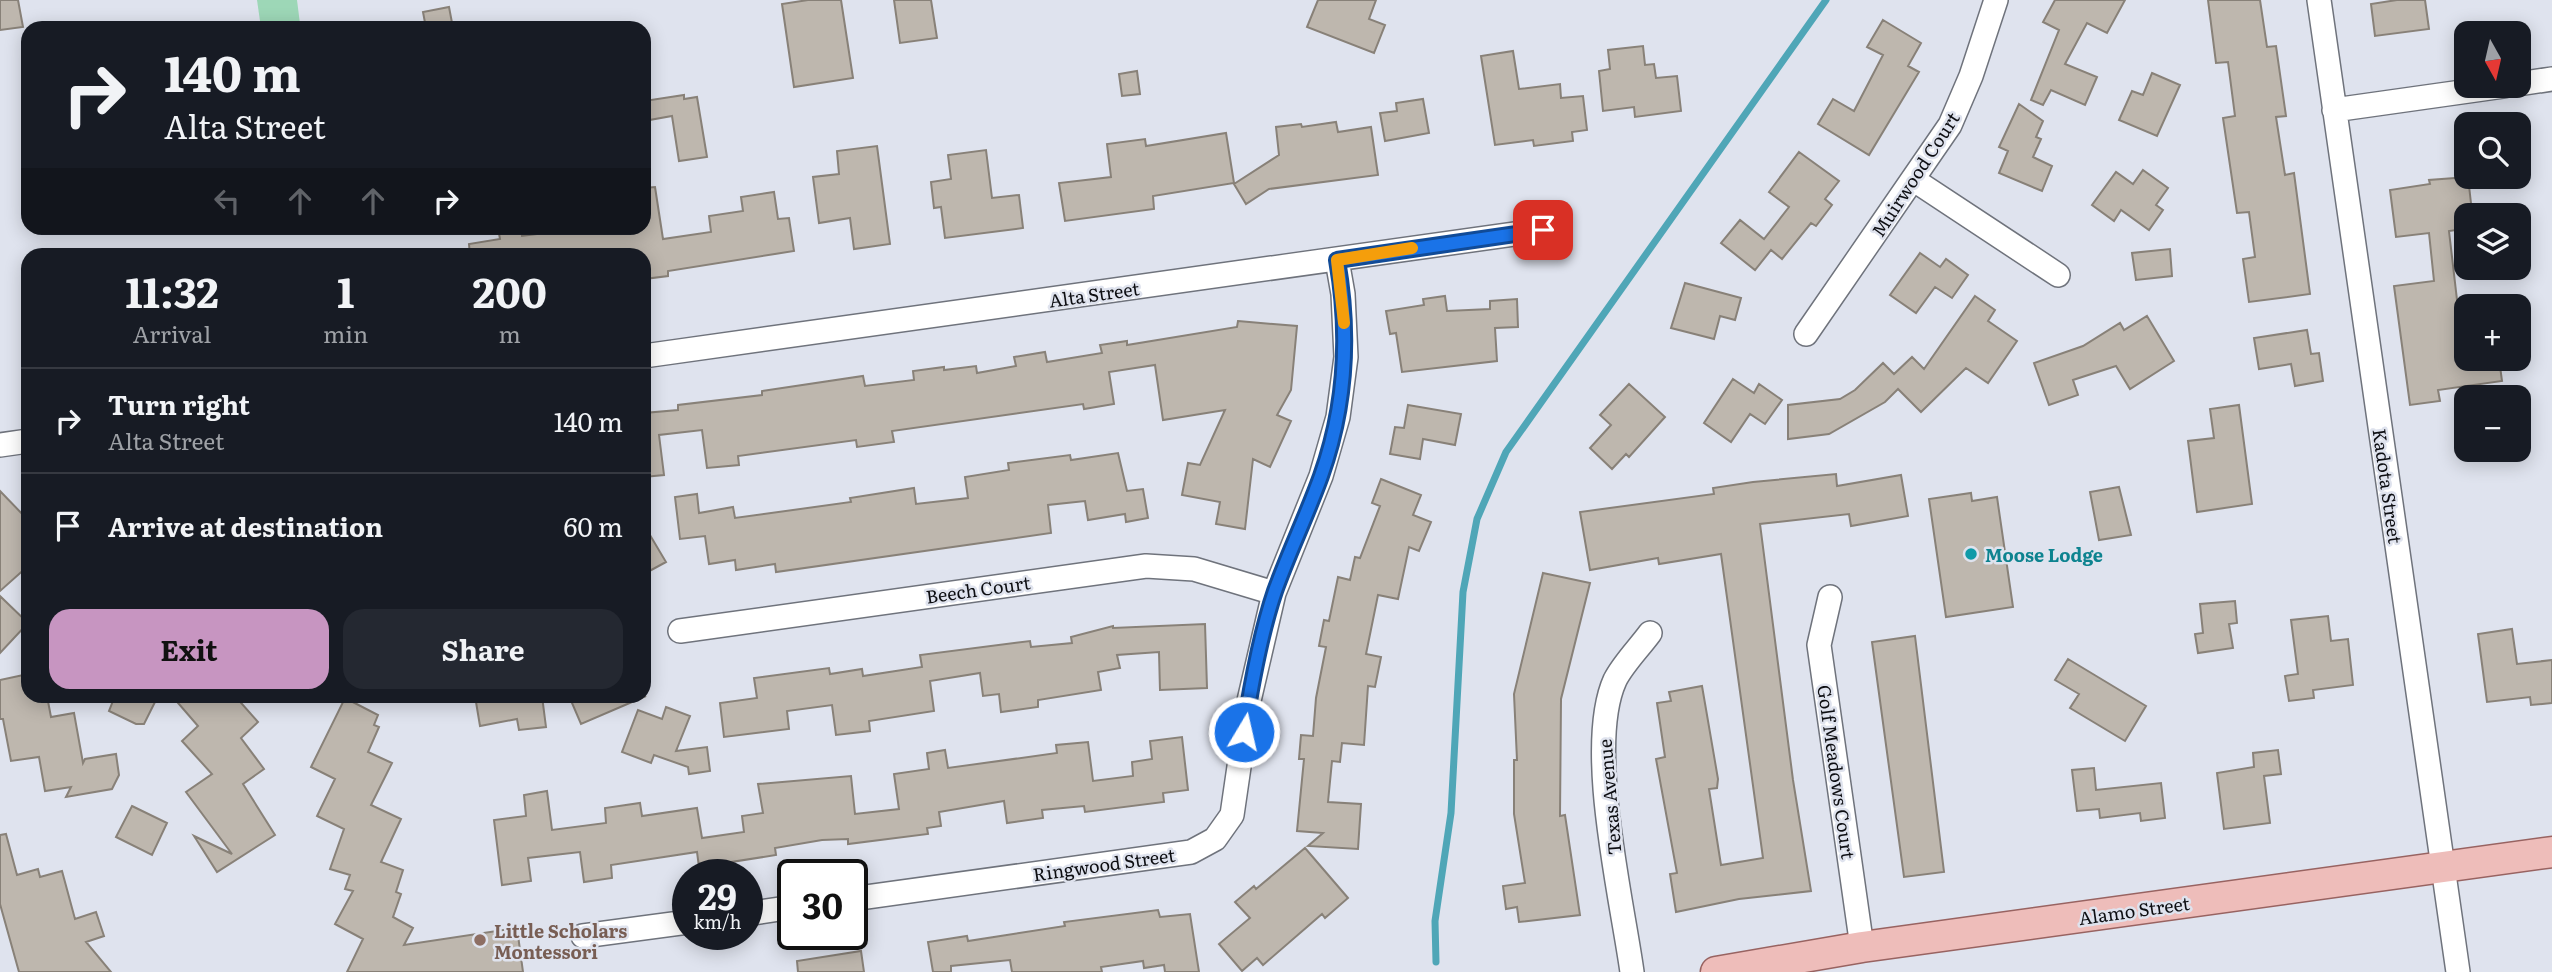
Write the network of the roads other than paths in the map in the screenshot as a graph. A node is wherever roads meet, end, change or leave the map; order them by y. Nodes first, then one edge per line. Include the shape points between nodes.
1 (1996, 0) edge
2 (2319, 0) edge
3 (2552, 79) edge
4 (2531, 82) edge
5 (2454, 93) edge
6 (2334, 110) junction
7 (1914, 180) junction
8 (1543, 230) dead end
9 (1337, 260) junction
10 (2058, 275) dead end
11 (1806, 334) dead end
12 (651, 355) edge
13 (21, 442) edge
14 (0, 445) edge
15 (1274, 593) junction
16 (1830, 597) dead end
17 (680, 631) dead end
18 (1650, 633) dead end
19 (2552, 852) edge
20 (2443, 867) junction
21 (868, 897) edge
22 (672, 924) edge
23 (583, 936) dead end
24 (1862, 947) junction
25 (1632, 972) edge
26 (1716, 972) edge
27 (2458, 972) edge

1 - 7 street, Muirwood Court via 1963,99
2 - 6 street, Kadota Street
3 - 4 street
5 - 6 street
6 - 20 street, Kadota Street
7 - 10 street
7 - 11 street, Muirwood Court
8 - 9 street, Alta Street
9 - 12 street, Alta Street
9 - 15 street, Ringwood Street via 1346,357 1338,417 1321,475
13 - 14 street
15 - 17 street, Beech Court via 1194,569 1146,566
15 - 21 street, Ringwood Street via 1248,705 1232,815 1215,839 1191,852
16 - 24 street, Golf Meadows Court via 1819,645
18 - 25 street, Texas Avenue via 1615,680 1603,725 1611,844
19 - 20 main road, Alamo Street
20 - 24 main road, Alamo Street
20 - 27 street, Kadota Street
22 - 23 street
24 - 26 main road, Alamo Street

